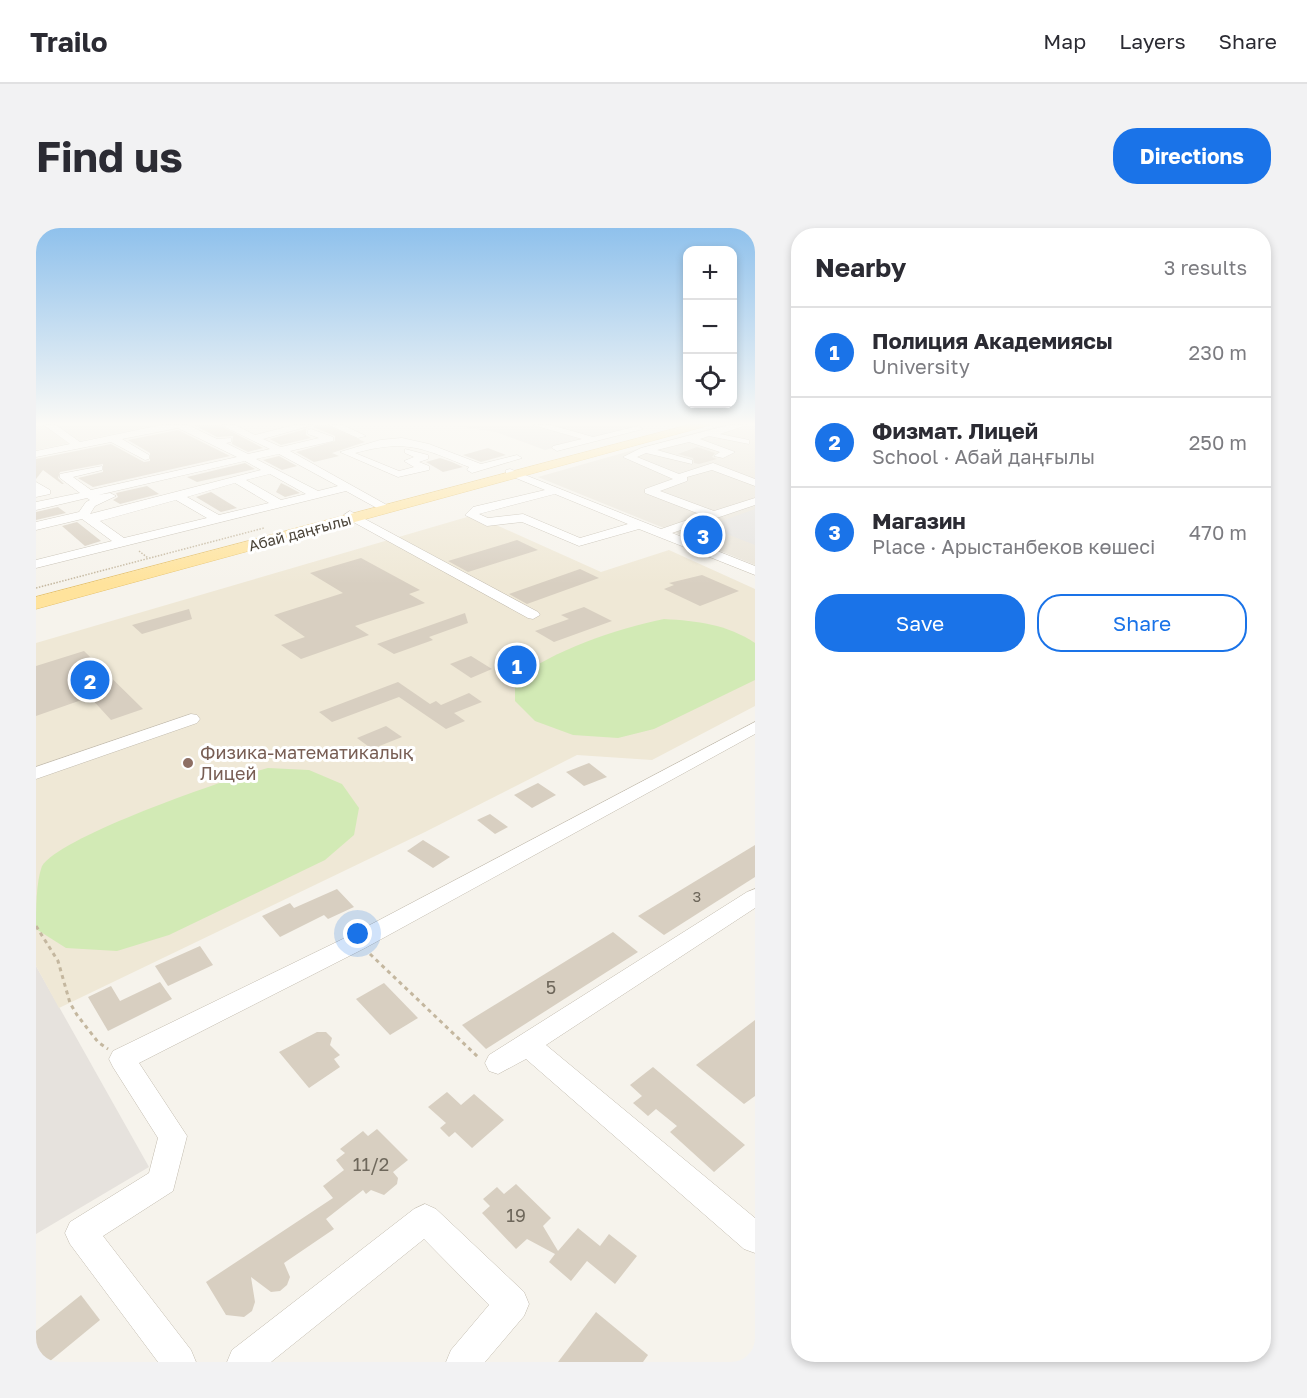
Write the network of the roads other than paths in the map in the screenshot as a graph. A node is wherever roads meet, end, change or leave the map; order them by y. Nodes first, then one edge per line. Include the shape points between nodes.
1 (67, 478) edge
2 (113, 478) edge
3 (164, 478) edge
4 (171, 478) edge
5 (240, 478) edge
6 (284, 478) edge
7 (341, 478) edge
8 (469, 478) edge
9 (498, 478) edge
10 (523, 478) edge
11 (680, 478) edge
12 (235, 479) junction
13 (36, 485) edge
14 (126, 486) junction
15 (348, 487) junction
16 (555, 491) junction
17 (36, 494) edge
18 (176, 495) junction
19 (317, 495) junction
20 (93, 496) junction
21 (755, 501) edge
22 (279, 504) junction
23 (36, 506) edge
24 (385, 508) junction
25 (714, 515) junction
26 (353, 516) junction
27 (87, 517) junction
28 (217, 519) junction
29 (638, 525) junction
30 (36, 526) edge
31 (660, 533) junction
32 (122, 543) junction
33 (721, 558) junction
34 (755, 560) edge
35 (37, 562) edge
36 (755, 571) edge
37 (36, 597) edge
38 (36, 603) edge
39 (534, 615) dead end
40 (191, 719) dead end
41 (755, 727) edge
42 (36, 773) edge
43 (755, 897) edge
44 (527, 1044) junction
45 (498, 1063) road end
46 (755, 1238) edge
47 (179, 1362) edge
48 (244, 1362) edge
49 (463, 1362) edge

1 - 20 street
2 - 14 street
3 - 14 street
4 - 20 street
5 - 12 street
6 - 19 street
7 - 15 street
8 - 24 main road, Абай даңғылы
9 - 24 main road, Абай даңғылы
10 - 16 street
11 - 25 street via 649,491
12 - 18 street
12 - 22 street
13 - 17 street via 46,492
14 - 20 street
15 - 19 street
15 - 24 street
16 - 29 street
16 - 29 street via 477,510 471,515 487,522 522,518 579,542
18 - 27 street
18 - 28 street
19 - 22 street
20 - 23 street
20 - 27 street
21 - 25 street
22 - 28 street
24 - 26 main road, Абай даңғылы
25 - 31 street
26 - 37 main road, Абай даңғылы
26 - 38 main road, Абай даңғылы
26 - 39 street
27 - 30 street
27 - 32 street
28 - 32 street
29 - 31 street
31 - 33 street
32 - 35 street
33 - 34 street
33 - 36 street
40 - 42 street
41 - 47 street via 357,942 122,1059 173,1136 162,1181 81,1233
43 - 44 street
44 - 45 street
44 - 46 street
48 - 49 street via 426,1219 512,1304

